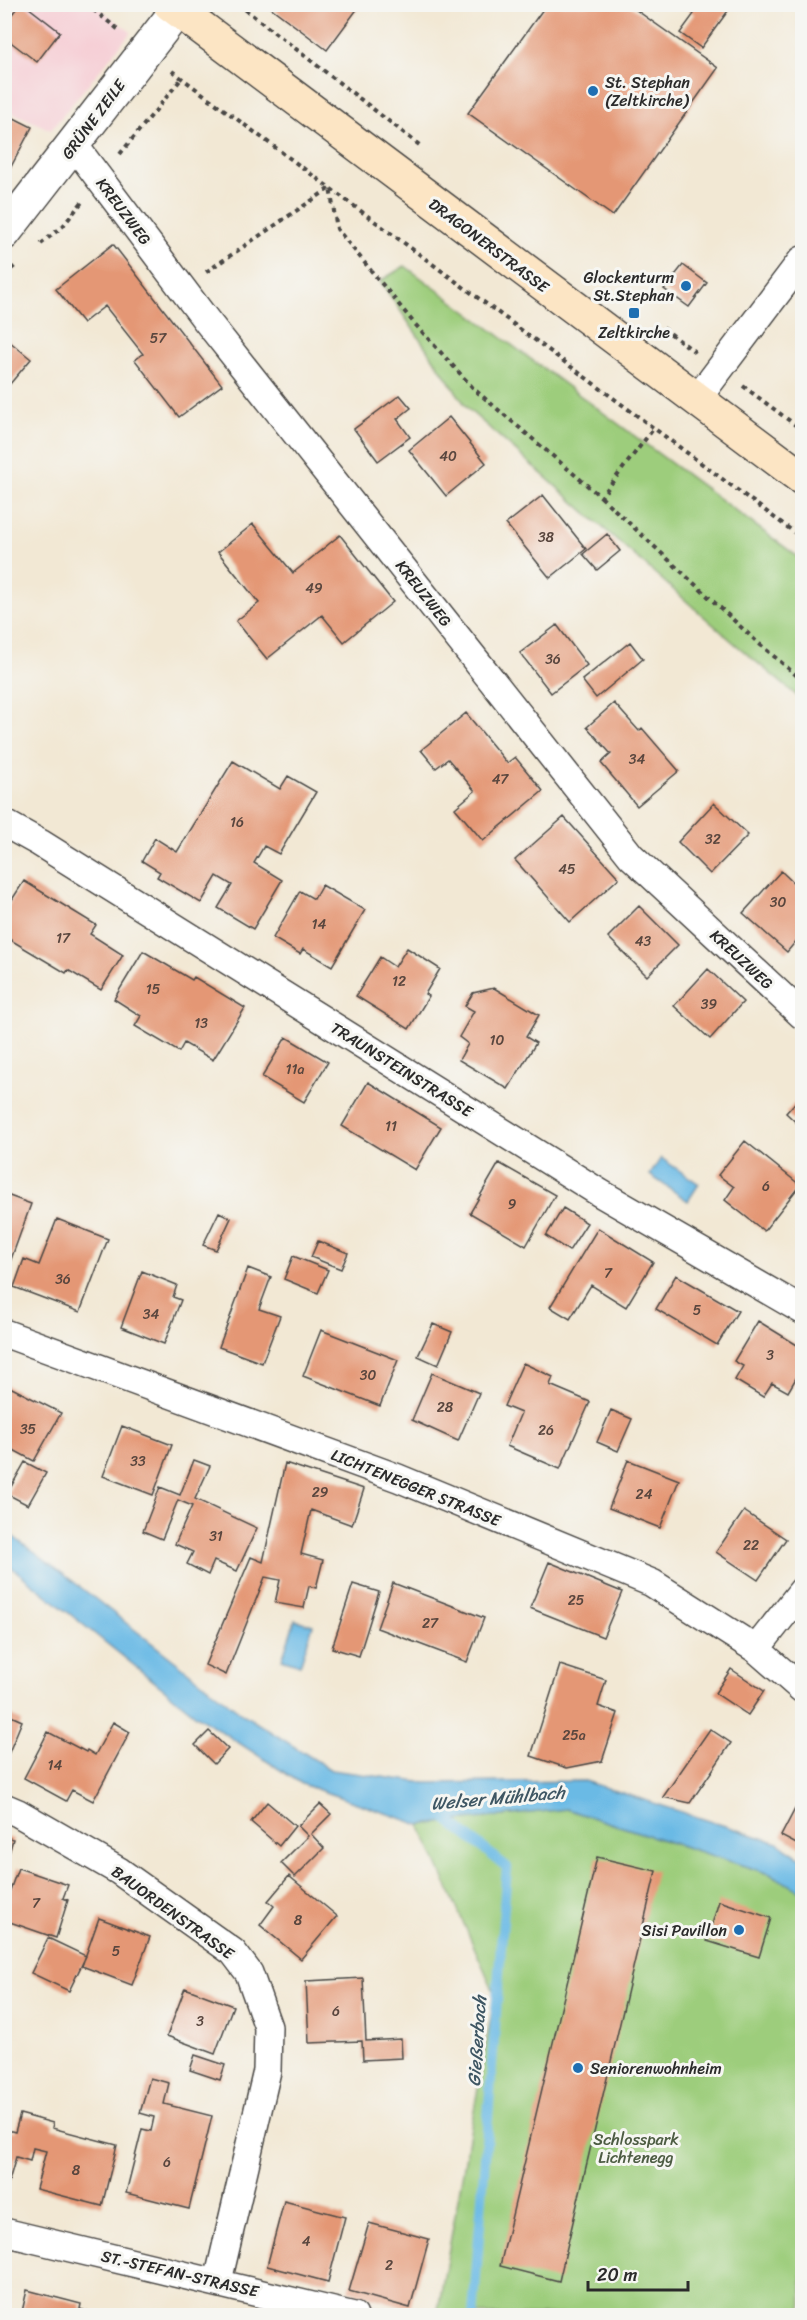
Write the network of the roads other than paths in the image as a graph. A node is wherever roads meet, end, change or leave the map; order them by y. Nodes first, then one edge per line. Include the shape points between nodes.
1 (176, 6) edge
2 (74, 145) junction
3 (4, 233) edge
4 (802, 260) edge
5 (698, 399) junction
6 (802, 478) edge
7 (4, 823) edge
8 (802, 1016) edge
9 (802, 1310) edge
10 (4, 1333) edge
11 (802, 1591) edge
12 (756, 1649) junction
13 (802, 1689) edge
14 (4, 1807) edge
15 (4, 2232) edge
16 (218, 2282) junction
17 (354, 2316) edge

1 - 2 street, GRÜNE ZEILE
1 - 5 main road, DRAGONERSTRASSE
2 - 3 street, GRÜNE ZEILE
2 - 8 street, KREUZWEG via 182,288 631,856
4 - 5 street
5 - 6 main road, DRAGONERSTRASSE
7 - 9 street, TRAUNSTEINSTRASSE via 600,1193
10 - 12 street, LICHTENEGGER STRASSE via 398,1478 652,1583
11 - 12 street
12 - 13 street, LICHTENEGGER STRASSE
14 - 16 street, BAUORDENSTRASSE via 119,1871 233,1952 249,1973 268,2027 267,2071
15 - 16 street, ST.-STEFAN-STRASSE
16 - 17 street, ST.-STEFAN-STRASSE

